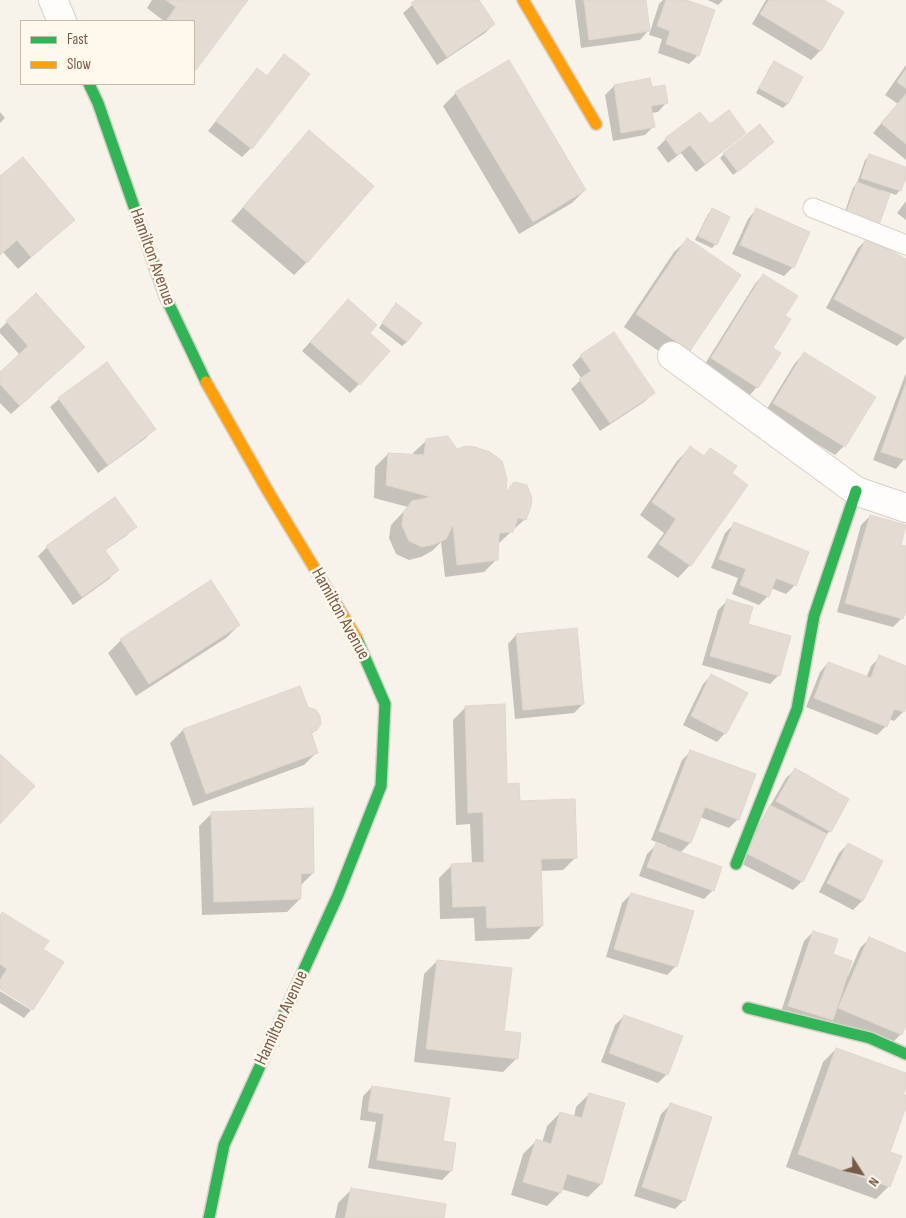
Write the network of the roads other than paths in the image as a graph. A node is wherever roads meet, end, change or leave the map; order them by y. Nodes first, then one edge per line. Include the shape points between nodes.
1 (53, 0) edge
2 (522, 0) edge
3 (62, 20) edge
4 (89, 85) edge
5 (596, 124) dead end
6 (813, 208) dead end
7 (906, 244) edge
8 (672, 356) dead end
9 (856, 491) junction
10 (906, 508) edge
11 (736, 864) dead end
12 (748, 1008) dead end
13 (906, 1054) edge
14 (209, 1218) edge

1 - 3 street
2 - 5 street
4 - 14 street, Hamilton Avenue via 165,296 196,362 269,493 356,636 385,704 381,786 338,895 224,1145
6 - 7 lane
8 - 9 street
9 - 10 street
9 - 11 street via 814,616 797,709
12 - 13 street via 870,1038

